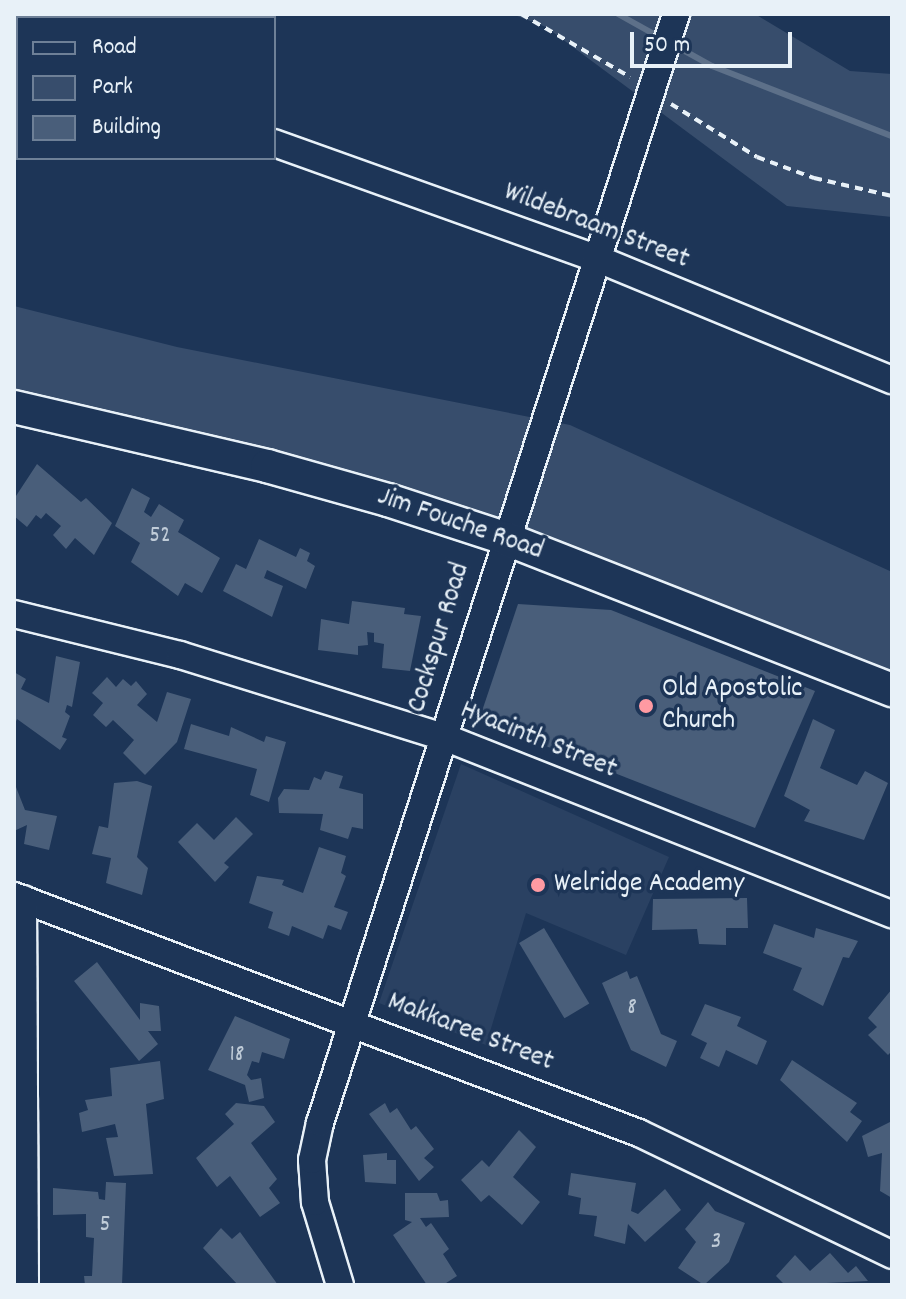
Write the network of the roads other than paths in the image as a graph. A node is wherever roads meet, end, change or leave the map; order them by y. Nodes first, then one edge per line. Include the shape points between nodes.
1 (676, 14) edge
2 (276, 144) edge
3 (598, 259) junction
4 (892, 380) edge
5 (14, 407) edge
6 (504, 538) junction
7 (14, 614) edge
8 (892, 690) edge
9 (444, 737) junction
10 (19, 898) edge
11 (892, 914) edge
12 (349, 1021) junction
13 (892, 1255) edge
14 (25, 1285) edge
15 (340, 1285) edge

1 - 3 street, Cockspur Road
2 - 3 street, Wildebraam Street
3 - 4 street, Wildebraam Street
3 - 6 street, Cockspur Road
5 - 6 street, Jim Fouche Road via 267,466
6 - 8 street, Jim Fouche Road
6 - 9 street, Cockspur Road
7 - 9 street, Hyacinth Street via 180,655
9 - 11 street, Hyacinth Street
9 - 12 street, Cockspur Road
10 - 12 street, Makkaree Street
10 - 14 street
12 - 13 street, Makkaree Street via 639,1133
12 - 15 street, Cockspur Road via 312,1160 315,1202

